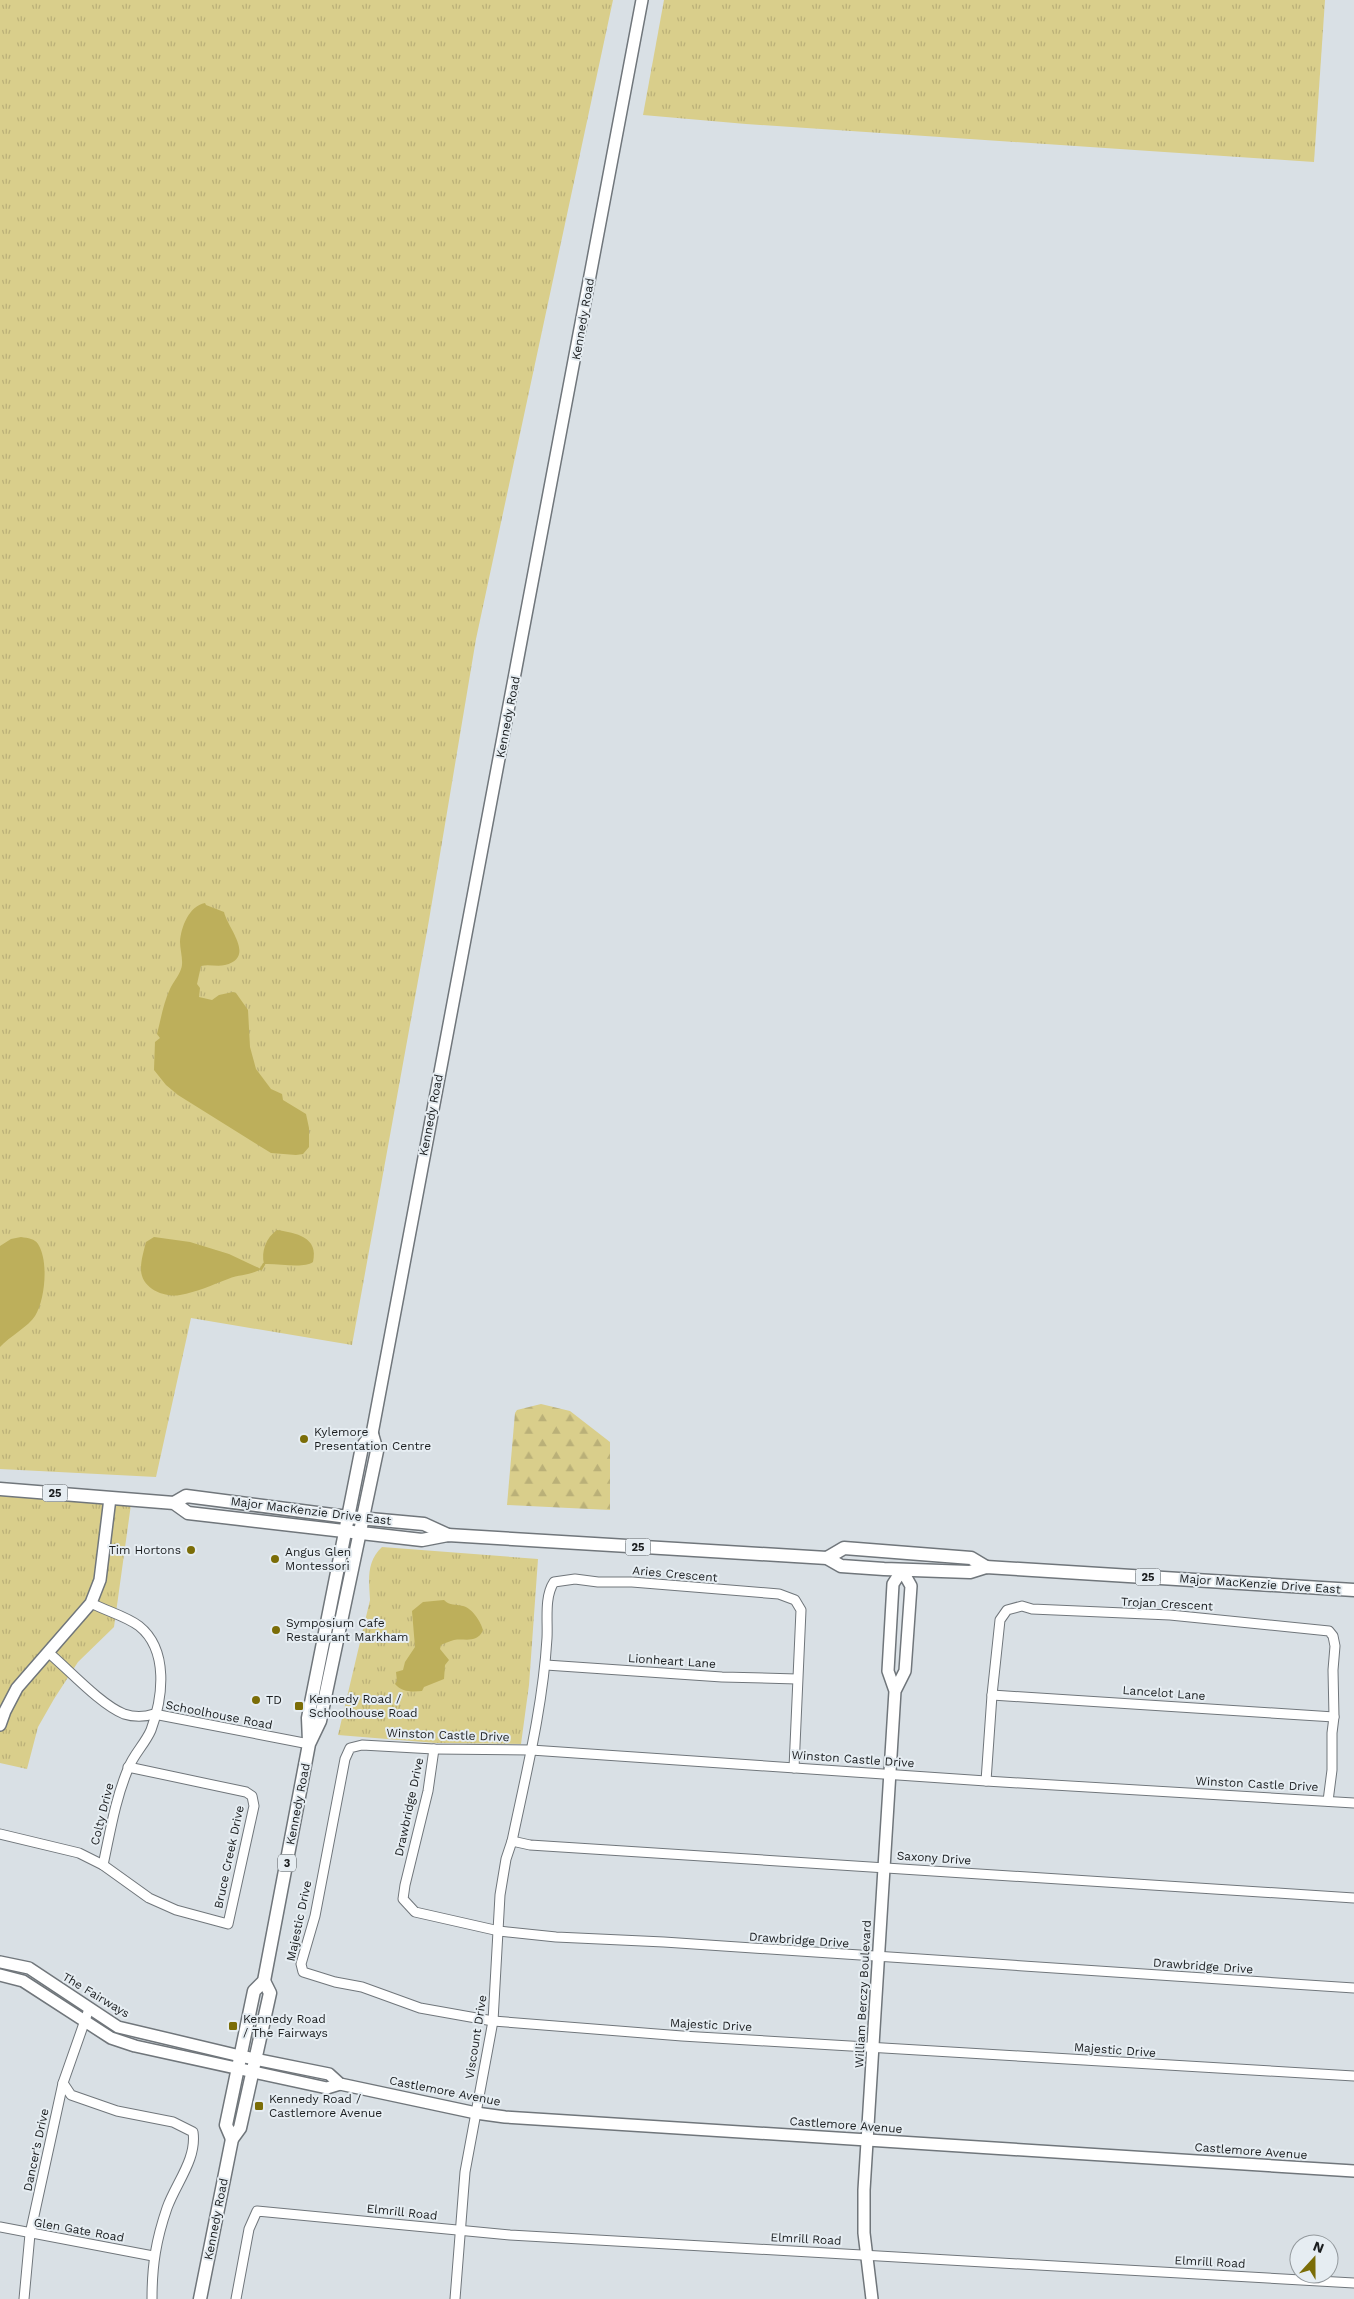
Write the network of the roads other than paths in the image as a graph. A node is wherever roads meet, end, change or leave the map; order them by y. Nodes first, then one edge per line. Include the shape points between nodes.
1 (642, 0) edge
2 (372, 1434) junction
3 (0, 1489) edge
4 (110, 1498) junction
5 (174, 1503) junction
6 (348, 1517) junction
7 (362, 1518) junction
8 (344, 1532) junction
9 (359, 1534) junction
10 (448, 1535) junction
11 (827, 1558) junction
12 (986, 1567) junction
13 (902, 1570) junction
14 (1354, 1590) edge
15 (91, 1603) junction
16 (49, 1653) junction
17 (546, 1665) junction
18 (798, 1679) junction
19 (895, 1691) junction
20 (992, 1695) junction
21 (154, 1714) junction
22 (1334, 1717) junction
23 (0, 1725) edge
24 (309, 1744) junction
25 (350, 1748) joint
26 (434, 1749) junction
27 (531, 1750) junction
28 (128, 1767) junction
29 (794, 1768) junction
30 (890, 1774) junction
31 (986, 1781) junction
32 (1328, 1801) junction
33 (1354, 1803) edge
34 (0, 1834) edge
35 (512, 1841) junction
36 (103, 1865) junction
37 (884, 1868) junction
38 (1354, 1898) edge
39 (499, 1931) junction
40 (878, 1958) junction
41 (0, 1962) edge
42 (0, 1976) edge
43 (264, 1981) junction
44 (1354, 1988) edge
45 (89, 2009) junction
46 (84, 2021) junction
47 (493, 2021) junction
48 (874, 2047) junction
49 (239, 2062) junction
50 (254, 2065) junction
51 (1354, 2076) edge
52 (63, 2083) junction
53 (476, 2113) junction
54 (232, 2139) junction
55 (868, 2140) junction
56 (1354, 2171) edge
57 (0, 2228) edge
58 (460, 2230) junction
59 (30, 2234) junction
60 (866, 2255) junction
61 (153, 2256) junction
62 (1354, 2283) edge
63 (24, 2299) edge
64 (152, 2299) edge
65 (200, 2299) edge
66 (236, 2299) edge
67 (456, 2299) edge
68 (872, 2299) edge

1 - 2 street, Kennedy Road / 3
2 - 6 main road, Kennedy Road / 3 via 362,1447
2 - 7 main road, Kennedy Road / 3 via 377,1451
3 - 4 main road, Major MacKenzie Drive East / 25
4 - 5 main road, Major MacKenzie Drive East / 25
4 - 15 street via 100,1580
5 - 6 main road, Major MacKenzie Drive East / 25 via 186,1496
5 - 8 main road, Major MacKenzie Drive East / 25 via 188,1513
6 - 7 main road, Major MacKenzie Drive East / 25
6 - 8 main road, Kennedy Road / 3
7 - 9 main road, Kennedy Road / 3
7 - 10 main road, Major MacKenzie Drive East / 25 via 424,1524
8 - 9 main road, Major MacKenzie Drive East / 25
8 - 24 main road, Kennedy Road / 3 via 308,1718
9 - 10 main road, Major MacKenzie Drive East / 25 via 422,1540
9 - 24 main road, Kennedy Road / 3 via 320,1721
10 - 11 main road, Major MacKenzie Drive East / 25
11 - 12 main road, Major MacKenzie Drive East / 25 via 844,1548 971,1558
11 - 13 main road, Major MacKenzie Drive East / 25 via 841,1566
12 - 13 main road, Major MacKenzie Drive East / 25 via 970,1572
12 - 14 main road, Major MacKenzie Drive East / 25
13 - 19 street, William Berczy Boulevard via 893,1584 888,1672
13 - 19 street, William Berczy Boulevard via 911,1586 905,1671
15 - 16 street
15 - 21 street, Colty Drive via 139,1626 154,1644 161,1672
16 - 21 street, Schoolhouse Road via 111,1707 125,1714
16 - 23 street via 17,1688
17 - 18 street, Lionheart Lane
17 - 18 street, Aries Crescent via 550,1588 559,1580 575,1579 779,1594 795,1600 801,1610
17 - 27 street, Aries Crescent
18 - 29 street, Aries Crescent
19 - 30 street, William Berczy Boulevard
20 - 22 street, Lancelot Lane
20 - 22 street, Trojan Crescent via 1000,1620 1007,1610 1022,1606 1170,1615 1329,1631 1335,1646
20 - 31 street, Trojan Crescent
21 - 24 street, Schoolhouse Road
21 - 28 street, Colty Drive via 151,1729
22 - 32 street, Trojan Crescent
24 - 43 main road, Kennedy Road / 3
25 - 26 street, Winston Castle Drive via 362,1745
25 - 47 street, Majestic Drive via 345,1759 315,1916 301,1964 302,1972 362,1987 420,2008
26 - 27 street, Winston Castle Drive
26 - 39 street, Drawbridge Drive via 428,1791 403,1899 415,1912
27 - 29 street, Winston Castle Drive
27 - 35 street, Viscount Drive
28 - 36 street, Colty Drive via 118,1796
28 - 36 street, Bruce Creek Drive via 252,1796 254,1806 228,1924 169,1908 149,1898
29 - 30 street, Winston Castle Drive
30 - 31 street, Winston Castle Drive
30 - 37 street, William Berczy Boulevard
31 - 32 street, Winston Castle Drive
32 - 33 street, Winston Castle Drive
34 - 36 street, Bruce Creek Drive via 79,1853
35 - 37 street, Saxony Drive via 530,1845
35 - 39 street, Viscount Drive via 500,1895
37 - 38 street, Saxony Drive
37 - 40 street, William Berczy Boulevard
39 - 40 street, Drawbridge Drive
39 - 47 street, Viscount Drive
40 - 44 street, Drawbridge Drive
40 - 48 street, William Berczy Boulevard
41 - 45 street, The Fairways via 29,1968
42 - 46 street via 23,1981
43 - 49 main road, Kennedy Road / 3 via 254,1991
43 - 50 main road, Kennedy Road / 3 via 270,1993
45 - 46 street, Dancer's Drive
45 - 49 street, The Fairways via 118,2027
46 - 49 street via 111,2038 135,2046
46 - 52 street, Dancer's Drive
47 - 48 street, Majestic Drive
47 - 53 street, Viscount Drive
48 - 51 street, Majestic Drive
48 - 55 street, William Berczy Boulevard
49 - 50 street, Castlemore Avenue
49 - 54 main road, Kennedy Road / 3 via 226,2126
50 - 53 street, Castlemore Avenue via 327,2088 340,2084
50 - 54 main road, Kennedy Road / 3 via 240,2128
52 - 59 street, Dancer's Drive
52 - 61 street via 70,2095 117,2111 173,2122 194,2132 195,2143 168,2206
53 - 55 street, Castlemore Avenue
53 - 58 street, Viscount Drive via 464,2172
54 - 65 main road, Kennedy Road / 3
55 - 56 street, Castlemore Avenue
55 - 60 street, William Berczy Boulevard via 864,2205
57 - 59 street, Glen Gate Road
58 - 60 street, Elmrill Road
58 - 66 street, Elmrill Road via 257,2211 249,2229
58 - 67 street, Viscount Drive
59 - 61 street, Glen Gate Road
59 - 63 street, Dancer's Drive
60 - 62 street, Elmrill Road
60 - 68 street, William Berczy Boulevard
61 - 64 street

